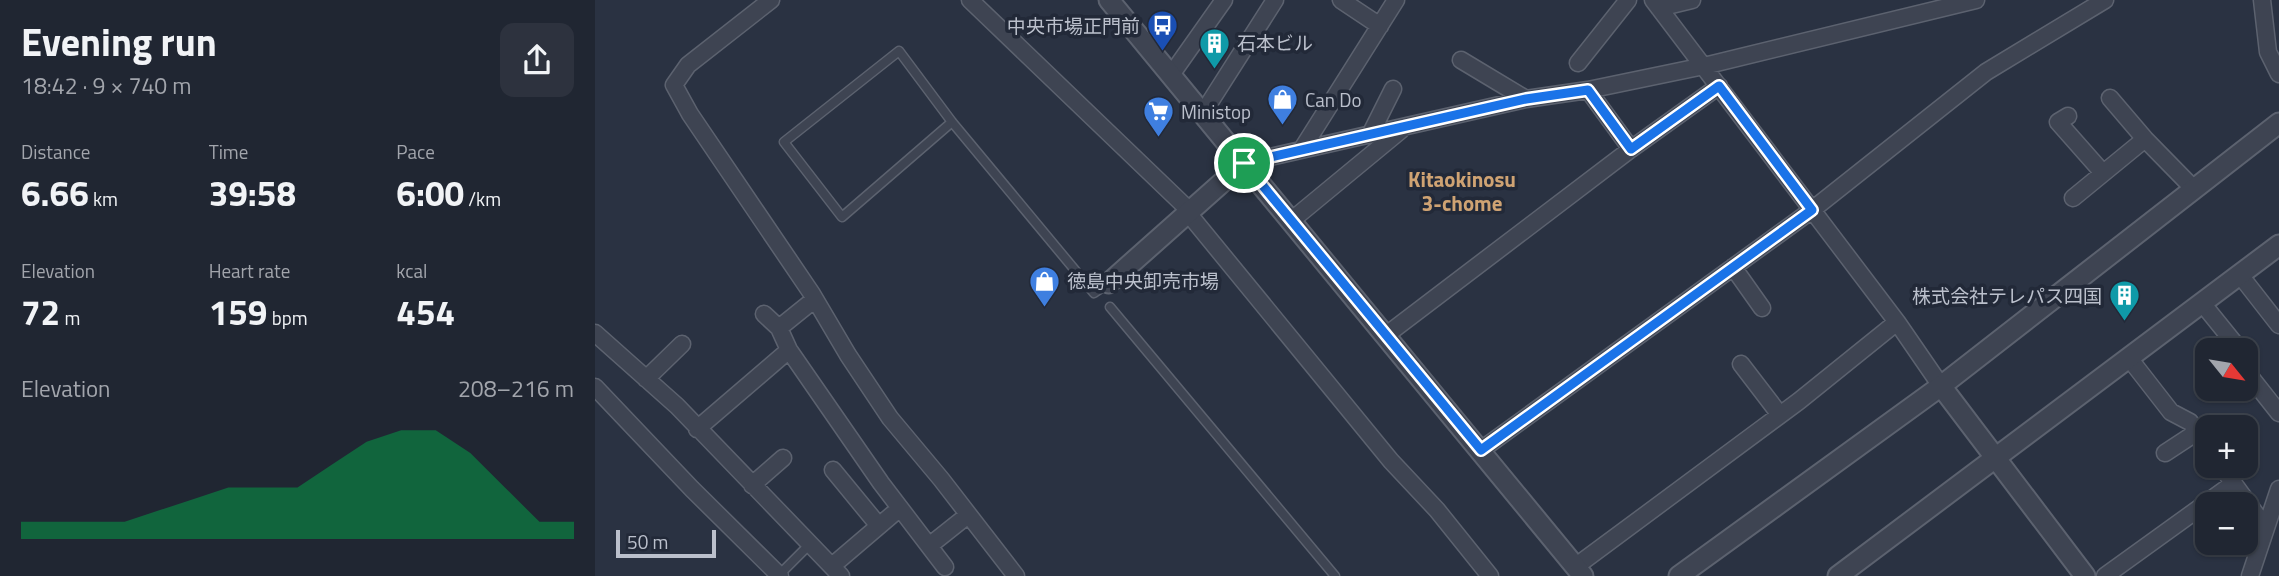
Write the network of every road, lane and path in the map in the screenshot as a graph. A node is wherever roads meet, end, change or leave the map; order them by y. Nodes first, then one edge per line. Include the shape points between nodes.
1 (970, 0) edge
2 (1109, 0) edge
3 (1224, 0) edge
4 (1275, 0) edge
5 (1341, 0) edge
6 (1396, 0) edge
7 (1628, 0) edge
8 (1692, 0) edge
9 (1976, 0) edge
10 (2105, 0) edge
11 (2262, 0) edge
12 (762, 2) edge
13 (1656, 4) edge
14 (2084, 5) edge
15 (1380, 26) junction
16 (1461, 60) dead end
17 (1579, 64) dead end
18 (1703, 66) junction
19 (2279, 74) edge
20 (1171, 75) junction
21 (1719, 86) junction
22 (1393, 89) dead end
23 (1588, 90) junction
24 (2110, 98) dead end
25 (1526, 99) junction
26 (1203, 113) junction
27 (2068, 116) dead end
28 (952, 122) junction
29 (2279, 123) edge
30 (1403, 128) junction
31 (1370, 135) junction
32 (2145, 139) junction
33 (1302, 149) junction
34 (1631, 149) junction
35 (1244, 163) junction
36 (2103, 173) junction
37 (2193, 188) junction
38 (2073, 198) dead end
39 (1812, 210) junction
40 (1189, 212) junction
41 (1292, 220) junction
42 (2279, 245) edge
43 (1733, 267) junction
44 (2240, 275) junction
45 (1109, 283) joint
46 (815, 299) junction
47 (2202, 303) junction
48 (1111, 307) dead end
49 (1762, 308) dead end
50 (764, 314) dead end
51 (1897, 322) junction
52 (2277, 327) edge
53 (779, 328) junction
54 (595, 333) edge
55 (1385, 336) junction
56 (2230, 338) edge
57 (682, 344) dead end
58 (789, 350) junction
59 (2129, 358) junction
60 (1741, 364) dead end
61 (646, 379) junction
62 (1941, 386) junction
63 (2258, 386) edge
64 (595, 387) edge
65 (2279, 413) edge
66 (1780, 415) junction
67 (697, 429) junction
68 (2195, 429) edge
69 (2195, 442) edge
70 (1481, 450) junction
71 (2165, 453) dead end
72 (783, 458) dead end
73 (1996, 458) junction
74 (833, 470) dead end
75 (2230, 478) edge
76 (2234, 483) junction
77 (752, 485) junction
78 (2279, 489) edge
79 (893, 514) dead end
80 (968, 515) junction
81 (879, 526) junction
82 (2266, 528) junction
83 (810, 544) junction
84 (929, 546) junction
85 (945, 567) dead end
86 (837, 571) edge
87 (1579, 571) edge
88 (780, 575) edge
89 (1016, 576) edge
90 (1335, 576) edge
91 (1490, 576) edge
92 (1679, 576) edge
93 (1838, 576) edge
94 (2085, 576) edge
95 (2105, 576) edge
96 (2250, 576) edge

1 - 40 street
2 - 20 street
3 - 20 street
4 - 26 street
5 - 15 street
6 - 15 street
7 - 17 street
8 - 13 street
9 - 18 street
10 - 14 street
11 - 19 street via 2267,52
12 - 46 street via 688,65 674,85
13 - 18 street
14 - 39 street via 1986,72
15 - 33 street
16 - 25 street
18 - 21 street
18 - 23 street
20 - 26 street
21 - 34 street
21 - 39 street
22 - 31 street
23 - 25 street
23 - 34 street
24 - 32 street
25 - 30 street
26 - 35 street
27 - 36 street via 2058,122
28 - 28 lane via 842,217 784,142 899,51
28 - 45 lane via 1094,293
29 - 37 street
30 - 31 street
30 - 41 street
31 - 33 street
32 - 36 street
32 - 37 street
33 - 35 street
34 - 55 street
35 - 40 street
35 - 41 street
36 - 38 street
37 - 62 street
39 - 43 street
39 - 51 street
40 - 45 street
40 - 91 street
41 - 55 street
42 - 44 street
43 - 49 street
43 - 70 street
44 - 47 street
44 - 52 street
46 - 53 street
46 - 80 street via 890,418
47 - 56 street
47 - 59 street
48 - 90 lane
50 - 53 street
51 - 62 street
51 - 66 street
53 - 58 street
54 - 61 street
55 - 70 street
57 - 61 street
58 - 67 street
58 - 84 street
59 - 68 street via 2171,412
59 - 73 street
60 - 66 street
61 - 67 street
62 - 73 street
62 - 92 street
63 - 65 street
64 - 88 street
66 - 87 street
67 - 77 street
69 - 71 street
70 - 87 street
72 - 77 street
73 - 93 street
73 - 94 street
74 - 81 street via 852,483
75 - 76 street
76 - 82 street
76 - 95 street
77 - 83 street
78 - 82 street
79 - 81 street
80 - 84 street
80 - 89 street
81 - 86 street
82 - 96 street
83 - 86 street
83 - 88 lane
84 - 85 street

